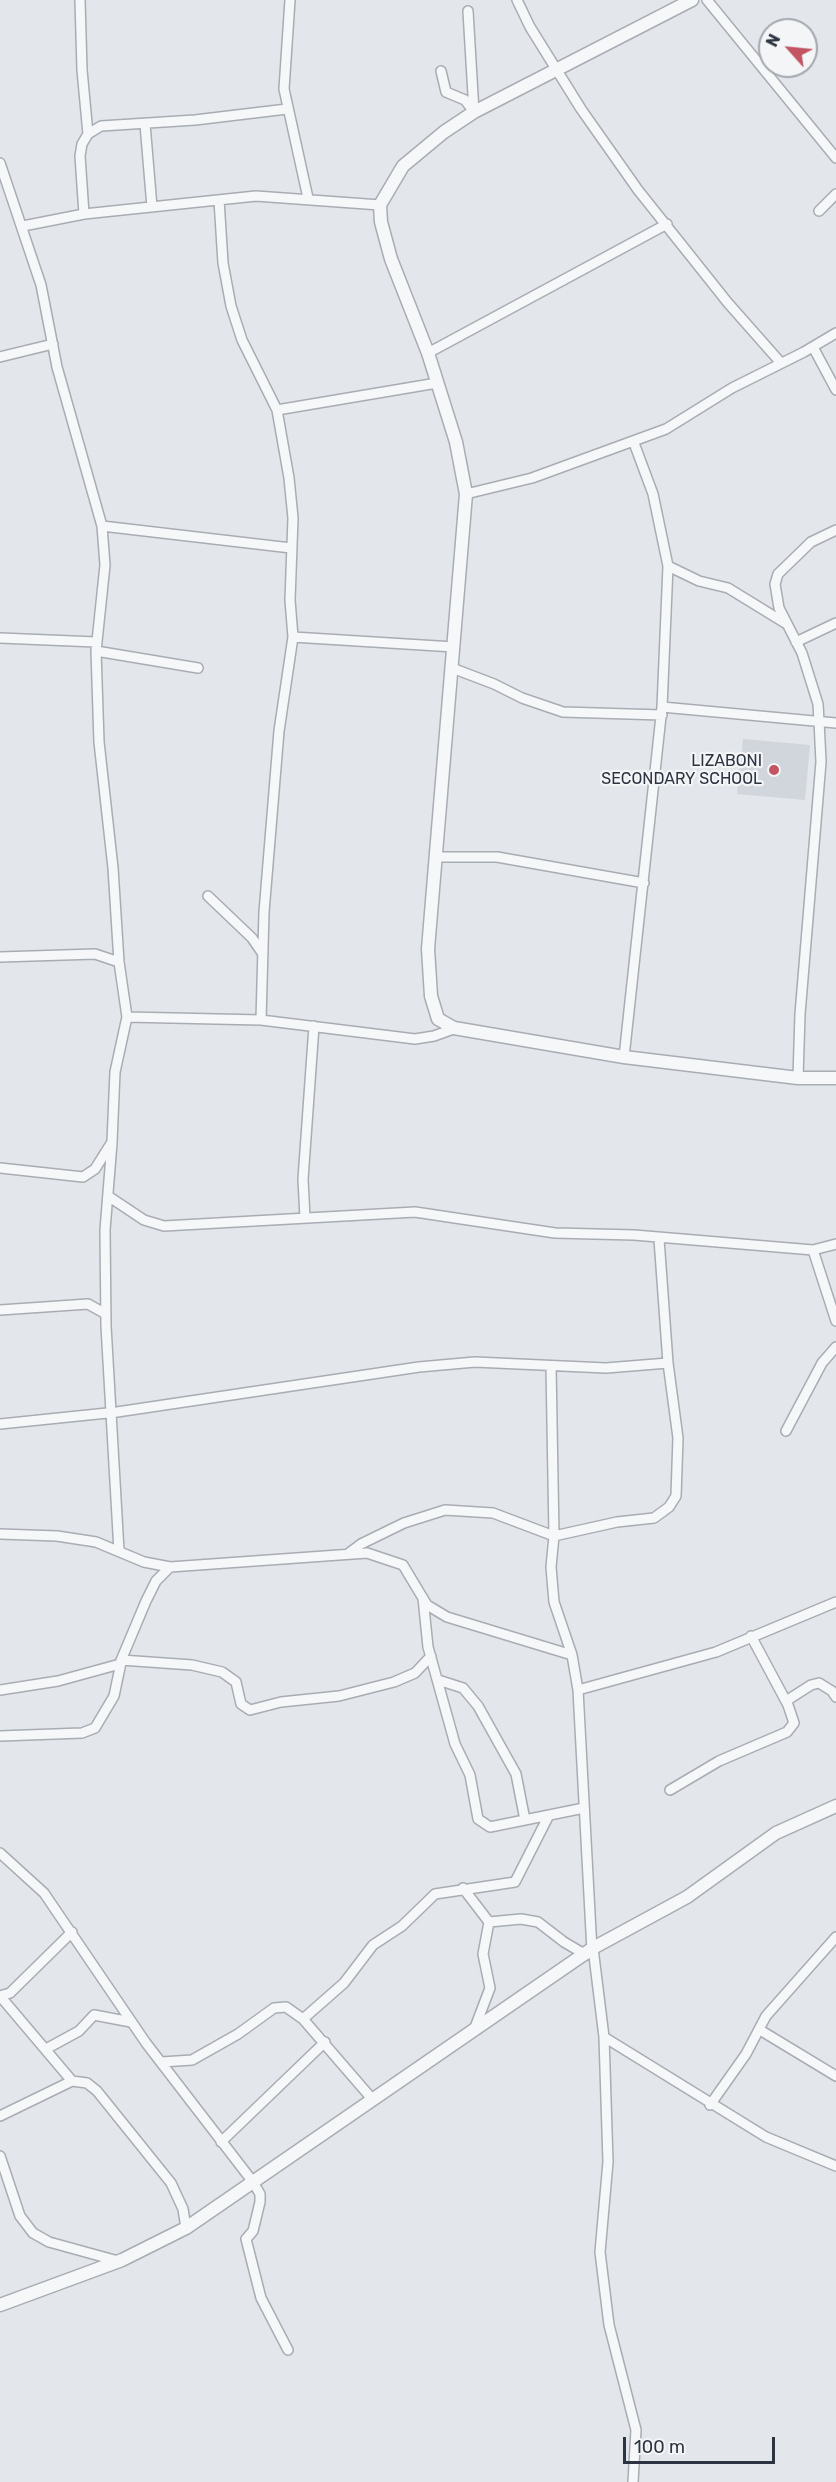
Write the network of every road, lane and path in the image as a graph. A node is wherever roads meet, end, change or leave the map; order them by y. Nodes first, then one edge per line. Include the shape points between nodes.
1 (80, 0) edge
2 (290, 0) edge
3 (517, 0) edge
4 (707, 0) edge
5 (690, 1) edge
6 (468, 11) dead end
7 (441, 70) dead end
8 (556, 70) junction
9 (287, 109) junction
10 (474, 112) junction
11 (145, 124) junction
12 (88, 134) junction
13 (836, 158) edge
14 (0, 162) edge
15 (836, 194) edge
16 (308, 198) junction
17 (219, 200) junction
18 (380, 205) junction
19 (152, 207) junction
20 (819, 212) dead end
21 (84, 214) junction
22 (667, 224) junction
23 (23, 226) junction
24 (836, 333) edge
25 (53, 344) junction
26 (813, 347) junction
27 (428, 353) junction
28 (0, 357) edge
29 (781, 363) junction
30 (438, 383) junction
31 (836, 390) edge
32 (277, 410) junction
33 (634, 443) junction
34 (466, 494) junction
35 (102, 526) junction
36 (836, 530) edge
37 (291, 548) junction
38 (668, 566) junction
39 (785, 623) junction
40 (836, 623) edge
41 (293, 637) junction
42 (0, 638) edge
43 (796, 642) junction
44 (96, 646) junction
45 (454, 647) junction
46 (198, 668) dead end
47 (452, 668) junction
48 (662, 711) junction
49 (819, 721) junction
50 (836, 723) edge
51 (438, 856) junction
52 (644, 883) junction
53 (208, 896) dead end
54 (263, 954) junction
55 (0, 957) edge
56 (119, 963) junction
57 (127, 1017) junction
58 (261, 1020) junction
59 (314, 1026) junction
60 (456, 1028) junction
61 (624, 1057) junction
62 (798, 1077) junction
63 (836, 1078) edge
64 (112, 1142) junction
65 (0, 1168) edge
66 (108, 1196) junction
67 (305, 1218) junction
68 (659, 1239) junction
69 (836, 1244) edge
70 (813, 1250) junction
71 (0, 1310) edge
72 (106, 1314) junction
73 (836, 1321) edge
74 (836, 1347) edge
75 (668, 1363) junction
76 (551, 1365) junction
77 (109, 1413) junction
78 (0, 1424) edge
79 (786, 1431) dead end
80 (0, 1534) edge
81 (555, 1536) junction
82 (120, 1551) junction
83 (349, 1553) junction
84 (170, 1567) junction
85 (423, 1596) junction
86 (836, 1602) edge
87 (752, 1636) junction
88 (572, 1655) junction
89 (431, 1656) junction
90 (121, 1662) junction
91 (438, 1680) junction
92 (0, 1690) edge
93 (578, 1690) junction
94 (836, 1697) edge
95 (786, 1701) junction
96 (0, 1736) edge
97 (670, 1790) dead end
98 (836, 1806) edge
99 (584, 1808) junction
100 (549, 1815) junction
101 (525, 1820) junction
102 (0, 1853) edge
103 (463, 1888) junction
104 (489, 1922) junction
105 (72, 1932) junction
106 (836, 1937) edge
107 (590, 1951) junction
108 (303, 2019) junction
109 (131, 2022) junction
110 (760, 2030) junction
111 (472, 2032) junction
112 (604, 2037) junction
113 (325, 2042) junction
114 (46, 2049) junction
115 (162, 2062) junction
116 (836, 2076) edge
117 (72, 2081) junction
118 (373, 2100) junction
119 (710, 2104) junction
120 (0, 2116) edge
121 (221, 2142) junction
122 (0, 2156) edge
123 (836, 2166) edge
124 (253, 2182) junction
125 (186, 2228) junction
126 (120, 2261) junction
127 (0, 2306) edge
128 (288, 2350) dead end
129 (633, 2482) edge

1 - 12 street
2 - 9 street via 284,89
3 - 8 street
4 - 13 street
5 - 8 street
6 - 10 street
7 - 10 street via 446,92 465,100
8 - 10 street
8 - 22 street via 612,154
9 - 11 street
9 - 16 street
10 - 18 street via 403,166
11 - 12 street via 101,126
11 - 19 street
12 - 21 street via 80,156
14 - 23 street
15 - 20 street
16 - 17 street via 256,196
16 - 18 street
17 - 19 street
17 - 32 street via 223,263 231,306 242,340
18 - 27 street via 391,259
19 - 21 street
21 - 23 street
22 - 27 street
22 - 29 street
23 - 25 street
24 - 26 street
25 - 28 street
25 - 35 street
26 - 29 street
26 - 31 street
27 - 30 street
29 - 33 street
30 - 32 street
30 - 34 street via 456,442
32 - 37 street via 289,478
33 - 34 street via 503,487
33 - 38 street via 653,494
34 - 45 street
35 - 37 street
35 - 44 street via 105,565
36 - 39 street via 811,542 778,574 775,594
37 - 41 street
38 - 39 street via 699,581 728,588
38 - 48 street
39 - 43 street
40 - 43 street
41 - 45 street
41 - 54 street via 279,731
42 - 44 street
43 - 49 street via 814,691
44 - 46 street
44 - 56 street via 99,742
45 - 47 street
47 - 48 street via 563,712
47 - 51 street
48 - 49 street
48 - 52 street
49 - 50 street
49 - 62 street via 821,762
51 - 52 street via 497,857
51 - 60 street via 428,949 431,996 438,1019
52 - 61 street
53 - 54 street via 252,938
54 - 58 street
55 - 56 street via 95,954
56 - 57 street
57 - 58 street
57 - 64 street via 115,1072
58 - 59 street
59 - 60 street via 415,1039
59 - 67 street via 303,1179
60 - 61 street
61 - 62 street
62 - 63 street
64 - 65 street via 96,1169 83,1177
64 - 66 street
66 - 67 street via 144,1220 164,1226
66 - 72 street
67 - 68 street via 415,1212 555,1233
68 - 70 street
68 - 75 street
69 - 70 street
70 - 73 street
71 - 72 street via 88,1304
72 - 77 street
74 - 79 street via 822,1363
75 - 76 street via 606,1368
75 - 81 street via 678,1438 676,1496 669,1507 654,1518
76 - 77 street via 475,1362 419,1367
76 - 81 street
77 - 78 street
77 - 82 street
80 - 82 street via 57,1536 96,1542
81 - 83 street via 493,1513 445,1510 404,1522
81 - 88 street via 551,1567 554,1602
82 - 84 street via 144,1562
83 - 84 street
83 - 85 street via 367,1553 403,1565
84 - 90 street via 156,1581
85 - 88 street via 433,1610 447,1617
85 - 89 street via 424,1629
86 - 87 street
87 - 93 street via 676,1665
87 - 95 street
88 - 93 street
89 - 90 street via 415,1673 394,1682 339,1696 281,1702 250,1710 242,1704 236,1682 222,1672 192,1665
89 - 91 street
90 - 92 street via 58,1681
90 - 96 street via 114,1696 92,1730
91 - 101 street via 463,1688 478,1706 516,1774
91 - 101 street via 457,1751 470,1775 478,1819 490,1827
93 - 99 street
94 - 95 street via 819,1683
95 - 97 street via 794,1723 787,1731 719,1761
98 - 107 street via 776,1833 687,1897
99 - 100 street
99 - 107 street
100 - 101 street
100 - 103 street via 514,1882
102 - 105 street via 44,1893
103 - 104 street
103 - 108 street via 435,1894 402,1926 373,1945 344,1983
104 - 107 street via 538,1922 564,1942
104 - 111 street via 483,1954 490,1988
105 - 109 street
105 - 114 street via 10,1993 0,1996
106 - 110 street via 777,2002
107 - 111 street
107 - 112 street
108 - 113 street
108 - 115 street via 286,2007 274,2008 192,2060
109 - 114 street via 94,2015 79,2031
109 - 115 street
110 - 116 street
110 - 119 street
111 - 118 street
112 - 119 street
112 - 129 street via 608,2162 600,2252 609,2325 636,2430
113 - 118 street
113 - 121 street
114 - 117 street
115 - 121 street
117 - 120 street
117 - 125 street via 79,2080 97,2091 167,2178 183,2209
118 - 124 street
119 - 123 street via 766,2137
121 - 124 street
122 - 126 street via 20,2216 33,2233 50,2242
124 - 125 street
124 - 128 street via 260,2202 253,2231 246,2239 261,2298
125 - 126 street
126 - 127 street

